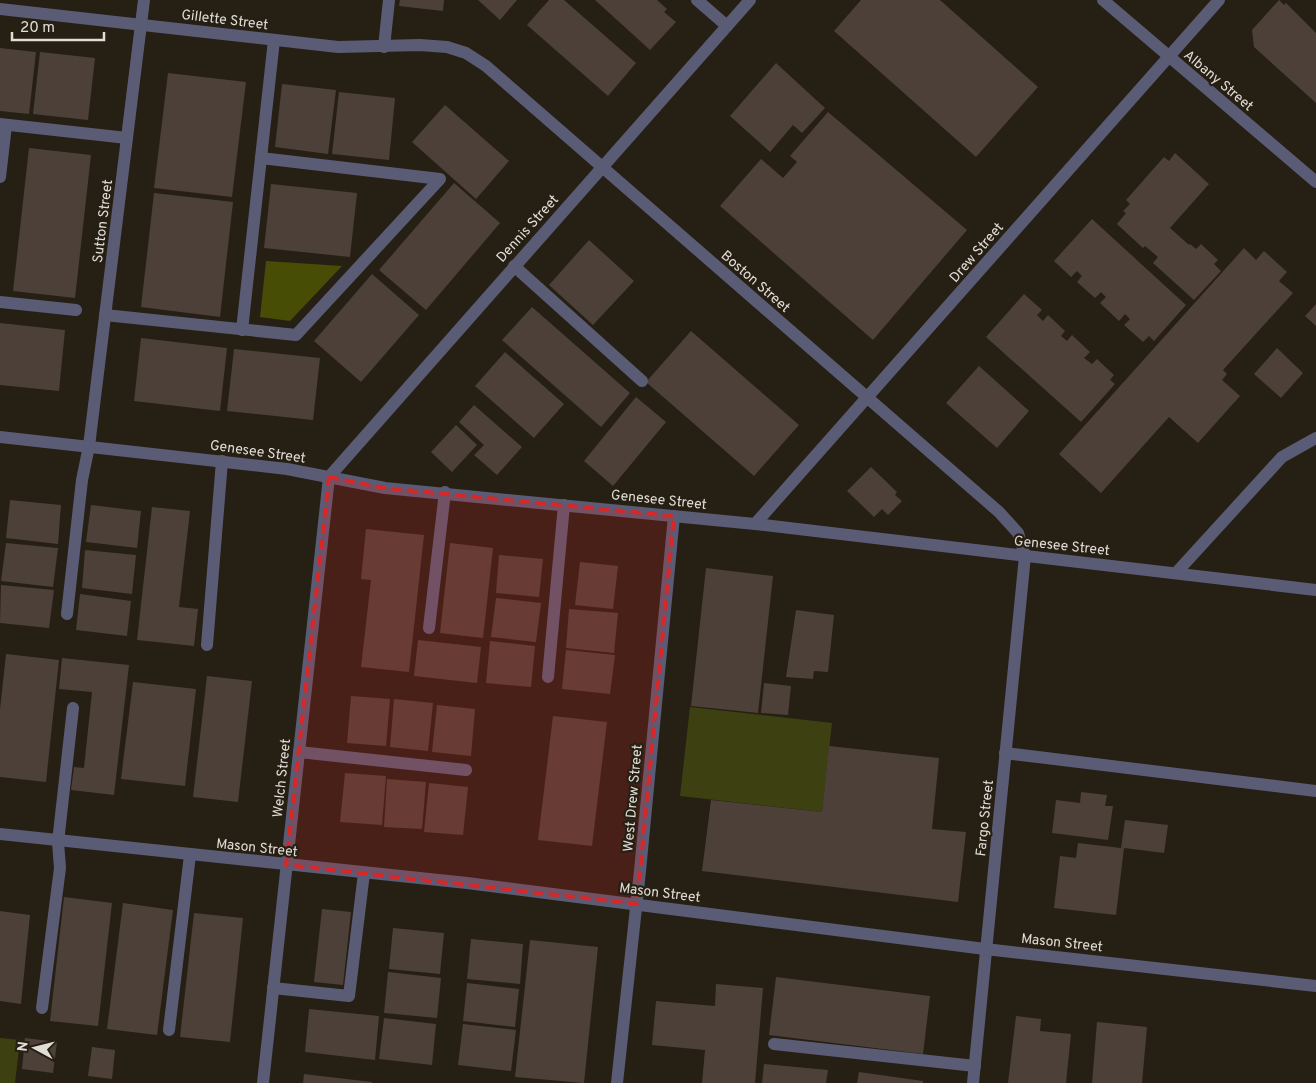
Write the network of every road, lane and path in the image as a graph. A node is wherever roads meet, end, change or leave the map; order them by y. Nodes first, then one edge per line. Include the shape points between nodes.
1 (144, 0) edge
2 (389, 0) edge
3 (697, 0) edge
4 (750, 0) edge
5 (1103, 0) edge
6 (1219, 0) edge
7 (0, 9) edge
8 (141, 24) junction
9 (727, 26) junction
10 (274, 40) junction
11 (384, 47) junction
12 (447, 47) joint
13 (1168, 56) junction
14 (3, 124) edge
15 (127, 138) junction
16 (261, 158) junction
17 (601, 167) junction
18 (0, 177) edge
19 (1316, 182) edge
20 (514, 266) junction
21 (0, 302) edge
22 (76, 310) dead end
23 (105, 316) junction
24 (242, 330) junction
25 (642, 380) dead end
26 (868, 398) junction
27 (0, 437) edge
28 (1316, 438) edge
29 (89, 446) junction
30 (222, 461) junction
31 (329, 477) junction
32 (445, 492) junction
33 (564, 505) junction
34 (674, 516) junction
35 (755, 524) junction
36 (1025, 556) junction
37 (1176, 573) junction
38 (1316, 590) edge
39 (67, 614) dead end
40 (429, 628) dead end
41 (207, 645) dead end
42 (548, 677) dead end
43 (73, 708) dead end
44 (299, 752) junction
45 (1005, 753) junction
46 (466, 770) dead end
47 (1316, 790) edge
48 (0, 834) edge
49 (58, 842) junction
50 (190, 855) junction
51 (286, 865) junction
52 (364, 873) junction
53 (637, 904) junction
54 (986, 949) junction
55 (1316, 986) edge
56 (273, 988) junction
57 (42, 1008) dead end
58 (169, 1030) dead end
59 (774, 1044) dead end
60 (975, 1066) junction
61 (263, 1083) edge
62 (617, 1083) edge
63 (973, 1083) edge

1 - 8 street, Sutton Street
2 - 11 street
3 - 9 street
4 - 9 street, Dennis Street
5 - 13 street, Albany Street
6 - 13 street, Drew Street
7 - 8 street, Gillette Street
8 - 10 street, Gillette Street
8 - 15 street, Sutton Street
9 - 17 street, Dennis Street
10 - 11 street, Gillette Street via 338,47
10 - 16 street
11 - 12 street, Gillette Street
12 - 17 street, Boston Street via 466,53 486,66
13 - 19 street, Albany Street
13 - 26 street, Drew Street
14 - 15 street
14 - 18 street
15 - 23 street, Sutton Street
16 - 24 street
16 - 24 street via 440,179 296,335
17 - 20 street, Dennis Street
17 - 26 street, Boston Street
20 - 25 street
20 - 31 street, Dennis Street
21 - 22 street
23 - 24 street
23 - 29 street, Sutton Street
26 - 35 street, Drew Street
26 - 36 street, Boston Street via 999,512 1018,533
27 - 29 street, Genesee Street
28 - 37 street via 1282,457
29 - 30 street, Genesee Street
29 - 39 street, Sutton Street via 82,480
30 - 31 street, Genesee Street
30 - 41 street
31 - 32 street, Genesee Street via 385,488
31 - 44 street, Welch Street
32 - 33 street, Genesee Street
32 - 40 street
33 - 34 street, Genesee Street
33 - 42 street
34 - 35 street, Genesee Street
34 - 53 street, West Drew Street
35 - 36 street, Genesee Street
36 - 37 street, Genesee Street
36 - 45 street, Fargo Street
37 - 38 street, Genesee Street
43 - 49 street
44 - 46 street
44 - 51 street, Welch Street
45 - 47 street
45 - 54 street, Fargo Street
48 - 49 street, Mason Street
49 - 50 street, Mason Street
49 - 57 street via 60,868
50 - 51 street, Mason Street
50 - 58 street
51 - 52 street, Mason Street
51 - 56 street, Welch Street
52 - 53 street, Mason Street via 467,882
52 - 56 street via 349,996
53 - 54 street, Mason Street
53 - 62 street, West Drew Street
54 - 55 street, Mason Street
54 - 60 street, Fargo Street
56 - 61 street, Welch Street
59 - 60 street
60 - 63 street, Fargo Street

